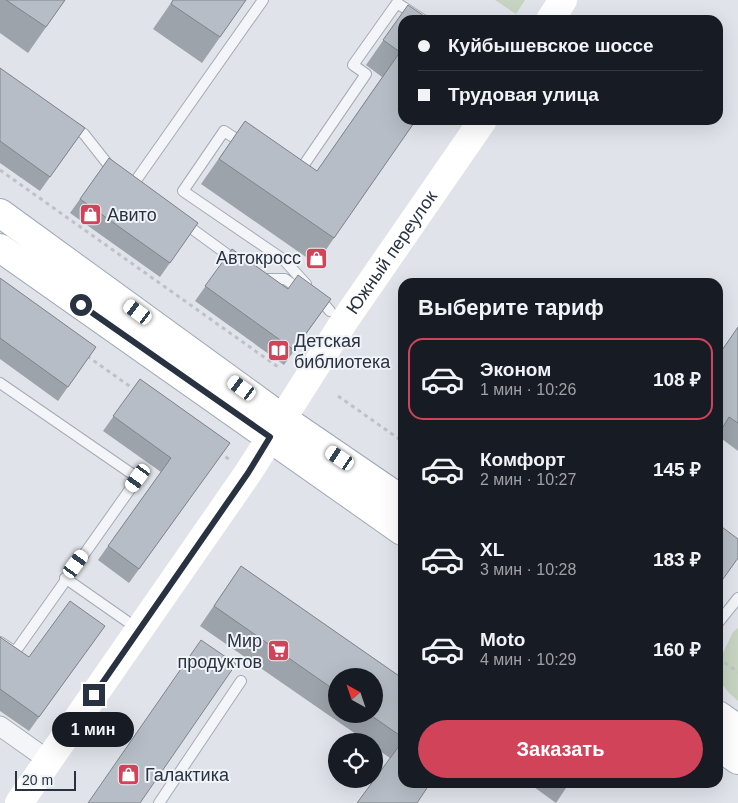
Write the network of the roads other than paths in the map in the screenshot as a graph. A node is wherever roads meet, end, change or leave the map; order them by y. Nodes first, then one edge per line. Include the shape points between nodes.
1 (263, 0) edge
2 (562, 0) edge
3 (415, 15) edge
4 (553, 15) edge
5 (62, 118) edge
6 (479, 125) edge
7 (256, 152) edge
8 (287, 173) edge
9 (0, 213) edge
10 (172, 215) edge
11 (0, 248) edge
12 (338, 315) junction
13 (0, 383) edge
14 (276, 428) junction
15 (398, 498) edge
16 (398, 528) edge
17 (65, 578) junction
18 (738, 598) edge
19 (723, 617) edge
20 (139, 630) junction
21 (0, 642) edge
22 (241, 681) dead end
23 (723, 718) edge
24 (0, 726) edge
25 (738, 729) edge
26 (723, 750) edge
27 (48, 760) junction
28 (738, 760) edge
29 (19, 803) edge
30 (159, 803) edge

1 - 5 lane via 136,189 111,170 84,134
2 - 4 main road
3 - 8 lane via 397,3 352,65 366,74 295,178
6 - 12 main road, Южный переулок
7 - 12 lane via 224,131 183,191 284,260
9 - 14 main road
10 - 12 lane via 261,280 285,279
11 - 14 main road
12 - 14 main road, Южный переулок
13 - 17 lane via 138,478
14 - 15 main road
14 - 16 main road
14 - 20 main road, Южный переулок
17 - 20 lane
17 - 21 lane via 15,652
18 - 19 lane
20 - 27 main road, Южный переулок
22 - 30 lane
23 - 25 main road
24 - 27 street
26 - 28 main road
27 - 29 main road, Южный переулок

